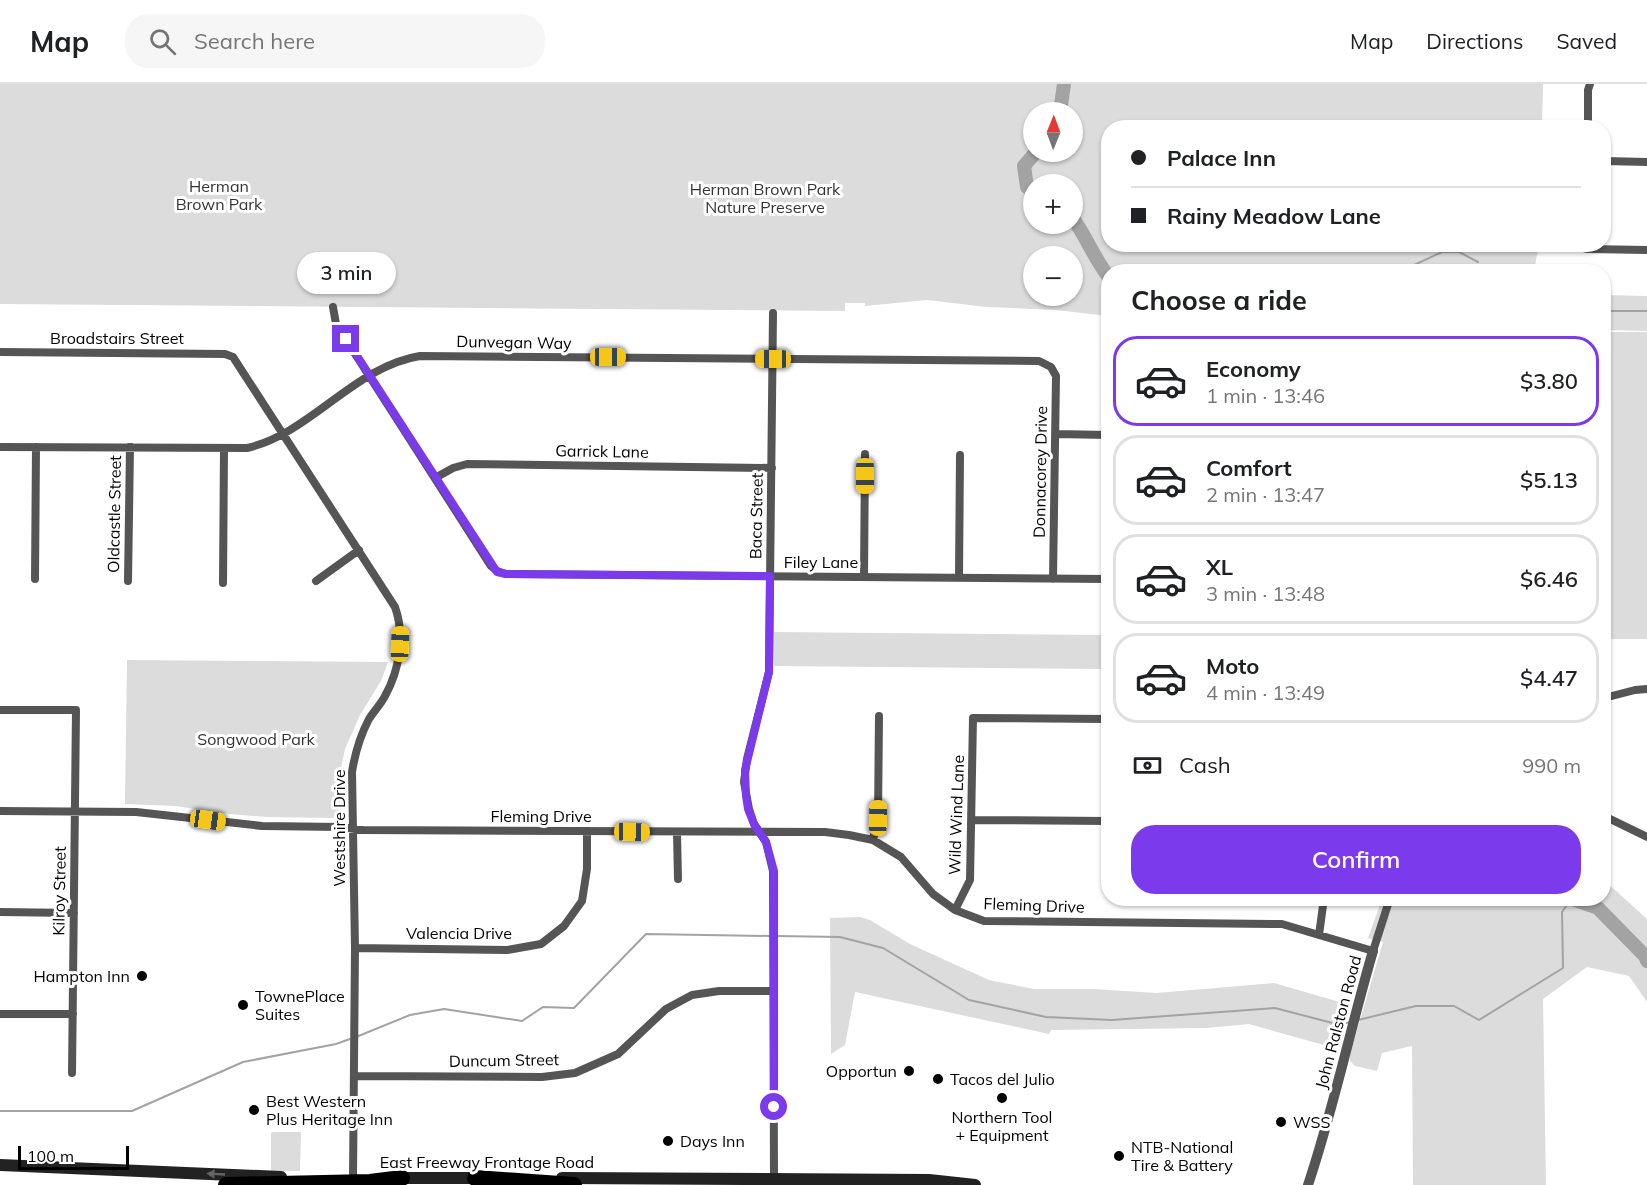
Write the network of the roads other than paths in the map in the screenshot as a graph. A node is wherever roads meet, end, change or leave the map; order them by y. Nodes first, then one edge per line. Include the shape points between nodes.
1 (1590, 84) edge
2 (1588, 120) edge
3 (1611, 161) edge
4 (1647, 162) edge
5 (1611, 249) edge
6 (1647, 250) edge
7 (333, 307) dead end
8 (773, 313) dead end
9 (0, 352) edge
10 (233, 357) joint
11 (773, 359) junction
12 (1051, 367) joint
13 (369, 377) junction
14 (283, 433) junction
15 (1056, 434) junction
16 (1101, 435) edge
17 (0, 447) edge
18 (36, 447) junction
19 (130, 447) junction
20 (224, 449) junction
21 (866, 454) dead end
22 (960, 455) dead end
23 (772, 468) junction
24 (435, 478) junction
25 (358, 550) junction
26 (770, 576) junction
27 (864, 577) junction
28 (959, 578) junction
29 (35, 579) dead end
30 (1053, 579) junction
31 (1101, 579) edge
32 (128, 581) dead end
33 (316, 581) dead end
34 (223, 583) dead end
35 (1647, 690) edge
36 (1611, 696) edge
37 (0, 710) edge
38 (879, 716) dead end
39 (1101, 719) edge
40 (0, 811) edge
41 (75, 812) junction
42 (1611, 819) edge
43 (972, 820) junction
44 (1101, 821) edge
45 (353, 828) junction
46 (587, 831) junction
47 (760, 832) junction
48 (677, 833) junction
49 (1647, 837) edge
50 (873, 840) junction
51 (678, 879) dead end
52 (1323, 906) edge
53 (1387, 906) edge
54 (955, 910) junction
55 (0, 912) edge
56 (74, 913) junction
57 (1319, 935) junction
58 (356, 948) junction
59 (1373, 951) junction
60 (773, 991) junction
61 (0, 1014) edge
62 (73, 1014) junction
63 (72, 1073) dead end
64 (354, 1076) junction
65 (1318, 1155) junction
66 (0, 1165) edge
67 (353, 1178) junction
68 (402, 1178) junction
69 (476, 1178) junction
70 (774, 1179) junction
71 (226, 1185) edge
72 (574, 1185) edge
73 (975, 1185) edge
74 (1308, 1185) edge
75 (1316, 1185) edge

1 - 2 street
3 - 4 street
5 - 6 street
7 - 13 street via 336,324
8 - 11 street, Baca Street
9 - 10 street, Broadstairs Street
10 - 14 street, Westshire Drive
11 - 12 street, Dunvegan Way via 1039,361
11 - 13 street, Dunvegan Way via 420,356 395,362
11 - 23 street, Baca Street
12 - 15 street, Donnacorey Drive via 1056,376
13 - 14 street, Dunvegan Way
13 - 24 street
14 - 20 street, Dunvegan Way via 260,445
14 - 25 street, Westshire Drive
15 - 16 street
15 - 30 street, Donnacorey Drive
17 - 18 street, Dunvegan Way
18 - 19 street, Dunvegan Way
18 - 29 street
19 - 20 street, Dunvegan Way
19 - 32 street, Oldcastle Street
20 - 34 street
21 - 27 street
22 - 28 street
23 - 24 street, Garrick Lane via 467,464
23 - 26 street, Baca Street
24 - 26 street, Filey Lane via 497,572
25 - 33 street
25 - 45 street, Westshire Drive via 395,607 400,630 392,680 355,753
26 - 27 street, Filey Lane
26 - 47 street, Baca Street via 769,672 745,770 746,796
27 - 28 street, Filey Lane
28 - 30 street, Filey Lane
30 - 31 street, Filey Lane
35 - 36 street
37 - 41 street, Kilroy Street via 76,710
38 - 50 street via 878,818
39 - 43 street, Wild Wind Lane via 973,718
40 - 41 street, Fleming Drive
41 - 45 street, Fleming Drive via 136,812 262,826
41 - 56 street, Kilroy Street
42 - 49 street
43 - 44 street
43 - 54 street, Wild Wind Lane via 970,880
45 - 46 street, Fleming Drive
45 - 58 street, Westshire Drive
46 - 48 street, Fleming Drive
46 - 58 street, Valencia Drive via 582,901 564,926 541,944 507,950
47 - 48 street, Fleming Drive
47 - 50 street, Fleming Drive via 825,832
47 - 60 street, Baca Street via 774,871
48 - 51 street
50 - 54 street, Fleming Drive via 901,857 933,894
52 - 57 street
53 - 59 street, John Ralston Road
54 - 57 street, Fleming Drive via 984,921 1282,924
55 - 56 street
56 - 62 street, Kilroy Street
57 - 59 street, Fleming Drive
58 - 64 street, Westshire Drive
59 - 65 street, John Ralston Road
60 - 64 street, Duncum Street via 692,995 666,1009 618,1054 575,1073 542,1077
60 - 70 street, Baca Street
61 - 62 street
62 - 63 street, Kilroy Street
64 - 67 street, Westshire Drive
65 - 74 street, John Ralston Road
65 - 75 street, John Ralston Road
67 -> 66 main road, East Freeway Frontage Road
67 - 68 main road, East Freeway Frontage Road
68 - 69 main road, East Freeway Frontage Road
68 - 71 highway
69 - 70 main road, East Freeway Frontage Road
69 - 72 highway
70 - 73 main road, East Freeway Frontage Road via 929,1180

